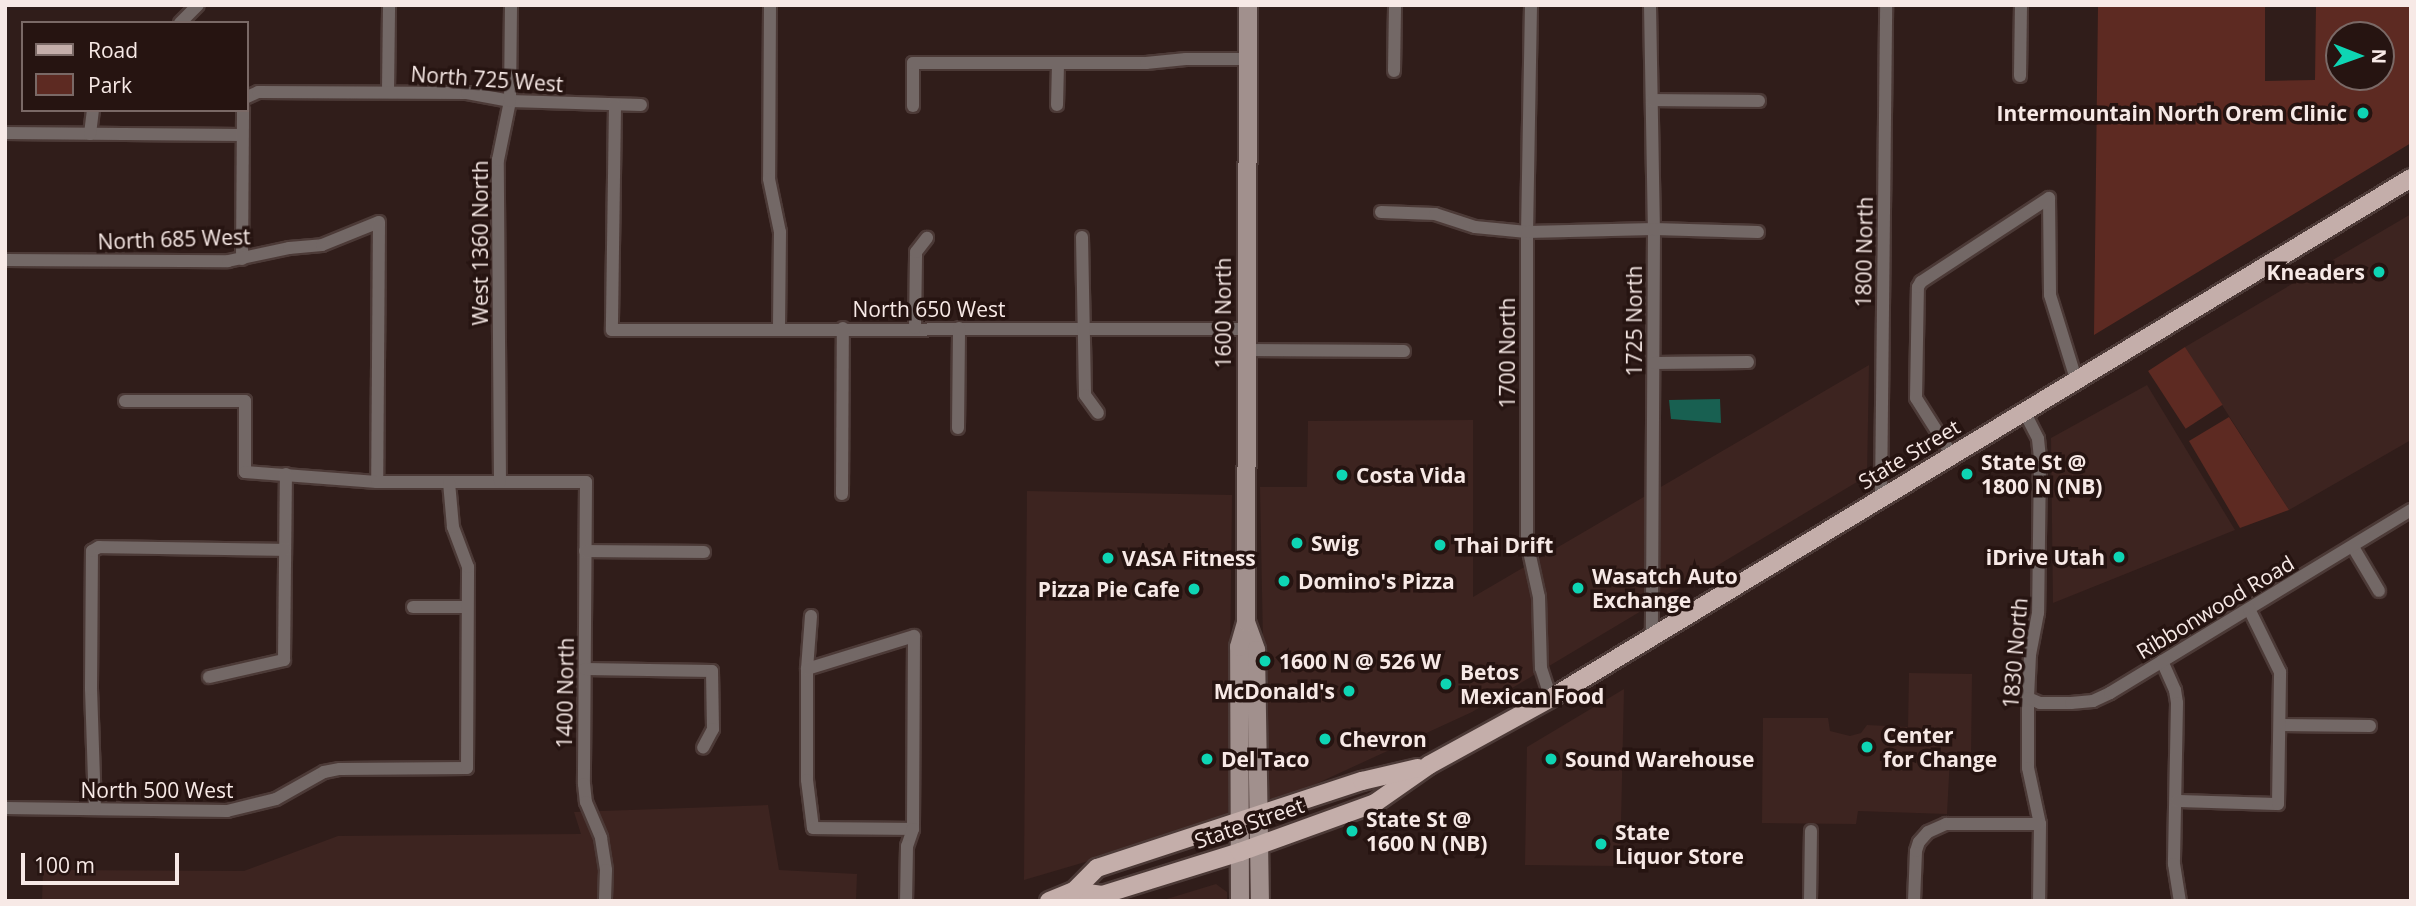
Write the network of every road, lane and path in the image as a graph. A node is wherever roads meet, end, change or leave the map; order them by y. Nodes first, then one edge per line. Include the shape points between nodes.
1 (198, 5) edge
2 (389, 5) edge
3 (511, 5) edge
4 (770, 5) edge
5 (1248, 5) edge
6 (1395, 5) edge
7 (1531, 5) edge
8 (1650, 5) edge
9 (1886, 5) edge
10 (2021, 5) edge
11 (182, 21) edge
12 (1248, 59) junction
13 (1058, 64) junction
14 (1394, 71) dead end
15 (2020, 76) dead end
16 (388, 92) junction
17 (248, 97) edge
18 (1653, 100) junction
19 (510, 101) junction
20 (1759, 101) dead end
21 (615, 105) junction
22 (641, 105) dead end
23 (1058, 105) dead end
24 (914, 106) dead end
25 (93, 112) edge
26 (243, 112) edge
27 (5, 133) edge
28 (90, 134) junction
29 (242, 135) junction
30 (2411, 178) edge
31 (1381, 212) dead end
32 (1654, 229) junction
33 (1527, 232) junction
34 (1758, 232) dead end
35 (1082, 237) dead end
36 (927, 238) dead end
37 (242, 259) junction
38 (5, 260) edge
39 (779, 328) junction
40 (843, 328) junction
41 (915, 328) junction
42 (960, 328) junction
43 (1246, 329) junction
44 (1082, 330) junction
45 (1246, 350) junction
46 (1404, 351) dead end
47 (1748, 362) dead end
48 (1654, 363) junction
49 (2076, 379) junction
50 (125, 401) dead end
51 (2024, 411) junction
52 (1098, 413) dead end
53 (958, 428) dead end
54 (1952, 455) junction
55 (286, 474) junction
56 (377, 482) junction
57 (449, 482) junction
58 (500, 482) junction
59 (842, 494) dead end
60 (1881, 499) junction
61 (2411, 510) edge
62 (2353, 547) junction
63 (285, 550) junction
64 (585, 551) junction
65 (704, 552) dead end
66 (2379, 591) dead end
67 (414, 607) dead end
68 (467, 607) junction
69 (2249, 609) junction
70 (811, 616) dead end
71 (1246, 622) junction
72 (1652, 637) junction
73 (2162, 661) junction
74 (585, 669) junction
75 (807, 669) junction
76 (209, 677) dead end
77 (1551, 698) junction
78 (2028, 698) junction
79 (2280, 725) junction
80 (2370, 726) dead end
81 (702, 748) dead end
82 (1429, 765) junction
83 (2177, 801) junction
84 (5, 808) edge
85 (95, 809) junction
86 (1260, 816) junction
87 (1241, 823) junction
88 (2040, 824) junction
89 (913, 829) junction
90 (1811, 831) dead end
91 (1260, 845) junction
92 (1240, 852) junction
93 (1074, 891) junction
94 (605, 901) edge
95 (906, 901) edge
96 (1049, 901) edge
97 (1240, 901) edge
98 (1260, 901) edge
99 (1810, 901) edge
100 (1914, 901) edge
101 (2039, 901) edge
102 (2180, 901) edge

1 - 11 street
2 - 16 street
3 - 19 street, West 1360 North
4 - 39 street via 769,180 780,232
5 - 12 main road, 1600 North
6 - 14 street
7 - 33 street, 1700 North
8 - 18 street, 1725 North
9 - 60 street, 1800 North
10 - 15 street
12 - 13 street
12 - 43 main road, 1600 North
13 - 23 street
13 - 24 street via 914,64
16 - 17 street, North 725 West via 258,92
16 - 19 street, North 725 West via 467,93
18 - 20 street
18 - 32 street, 1725 North
19 - 21 street, North 725 West
19 - 58 street, West 1360 North via 498,160
21 - 22 street, North 725 West
21 - 39 street, North 650 West via 612,330
25 - 28 street
26 - 29 street
27 - 28 street
28 - 29 street
29 - 37 street
30 - 49 main road, State Street
31 - 33 street via 1435,214 1475,227
32 - 33 street
32 - 34 street
32 - 48 street, 1725 North
33 - 77 street, 1700 North via 1527,542 1539,597 1541,668
35 - 44 street
36 - 41 street via 916,252
37 - 38 street, North 685 West
37 - 56 street, North 685 West via 322,245 379,222
39 - 40 street, North 650 West
40 - 41 street, North 650 West
40 - 59 street
41 - 42 street, North 650 West
42 - 44 street, North 650 West
42 - 53 street
43 - 44 street, North 650 West
43 - 45 main road, 1600 North
44 - 52 street via 1085,395
45 - 46 street
45 - 71 main road, 1600 North
47 - 48 street
48 - 72 street, 1725 North
49 - 51 main road, State Street
49 - 54 street via 2050,295 2049,198 1917,287 1916,398
50 - 55 street via 245,401 245,472
51 - 54 main road, State Street
51 - 78 street, 1830 North via 2038,439 2040,467 2038,613
54 - 60 main road, State Street
55 - 56 street
55 - 63 street
56 - 57 street
57 - 58 street
57 - 68 street via 453,527 468,567
58 - 64 street, 1400 North via 586,482
60 - 72 main road, State Street
61 - 62 street, Ribbonwood Road
62 - 66 street
62 - 69 street, Ribbonwood Road
63 - 76 street via 284,660
63 - 85 street via 99,547 92,551
64 - 65 street
64 - 74 street, 1400 North
67 - 68 street
68 - 85 street, North 500 West via 467,768 340,768 244,809
69 - 73 street, Ribbonwood Road
69 - 79 street via 2280,673
70 - 75 street
71 - 86 main road, 1600 North via 1256,650
71 - 87 main road, 1600 North via 1239,647
72 - 77 main road, State Street
73 - 78 street, Ribbonwood Road via 2093,701 2040,703
73 - 83 street via 2177,703
74 - 81 street via 712,671 713,729
74 - 94 street, 1400 North via 584,784 601,838
75 - 89 street via 807,780 813,828
75 - 89 street via 914,636
77 - 82 main road, State Street
78 - 88 street, 1830 North via 2028,768
79 - 80 street
79 - 83 street via 2278,804
82 - 86 main road, State Street via 1362,781
82 - 91 main road, State Street via 1375,803
83 - 102 street via 2174,864
84 - 85 street, North 500 West
86 - 87 main road, State Street
86 - 91 main road, 1600 North
87 - 92 main road, 1600 North
87 - 93 main road, State Street via 1097,868
88 - 100 street via 1946,824 1928,832 1919,842
88 - 101 street, 1830 North
89 - 95 street via 907,846
90 - 99 street
91 - 92 main road, State Street
91 - 98 main road, 1600 North
92 - 93 main road, State Street via 1102,895
92 - 97 main road, 1600 North
93 - 96 main road, State Street

